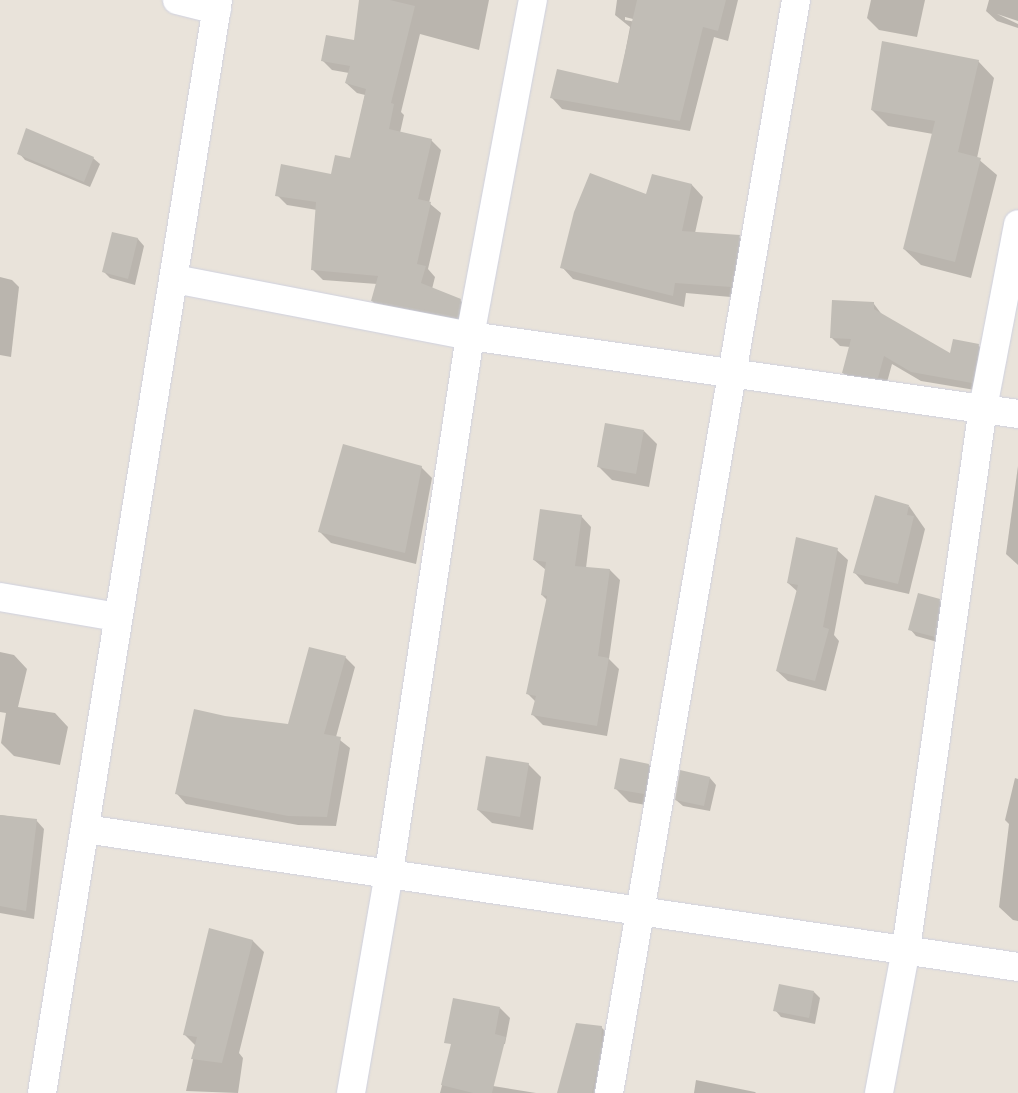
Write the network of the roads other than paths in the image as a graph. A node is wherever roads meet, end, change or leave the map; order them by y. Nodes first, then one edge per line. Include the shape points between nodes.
1 (177, 0) edge
2 (534, 0) edge
3 (796, 0) edge
4 (217, 5) edge
5 (1018, 224) edge
6 (174, 279) junction
7 (470, 336) junction
8 (734, 372) junction
9 (983, 408) junction
10 (1018, 414) edge
11 (0, 597) edge
12 (116, 617) junction
13 (85, 829) junction
14 (389, 872) junction
15 (640, 912) junction
16 (906, 949) junction
17 (1018, 967) edge
18 (42, 1093) edge
19 (351, 1093) edge
20 (609, 1093) edge
21 (879, 1093) edge

1 - 4 street
2 - 7 street
3 - 8 street
4 - 6 street
5 - 9 street
6 - 7 street
6 - 12 street
7 - 8 street
7 - 14 street
8 - 9 street
8 - 15 street
9 - 10 street
9 - 16 street
11 - 12 street
12 - 13 street
13 - 14 street
13 - 18 street
14 - 15 street
14 - 19 street
15 - 16 street
15 - 20 street
16 - 17 street
16 - 21 street

